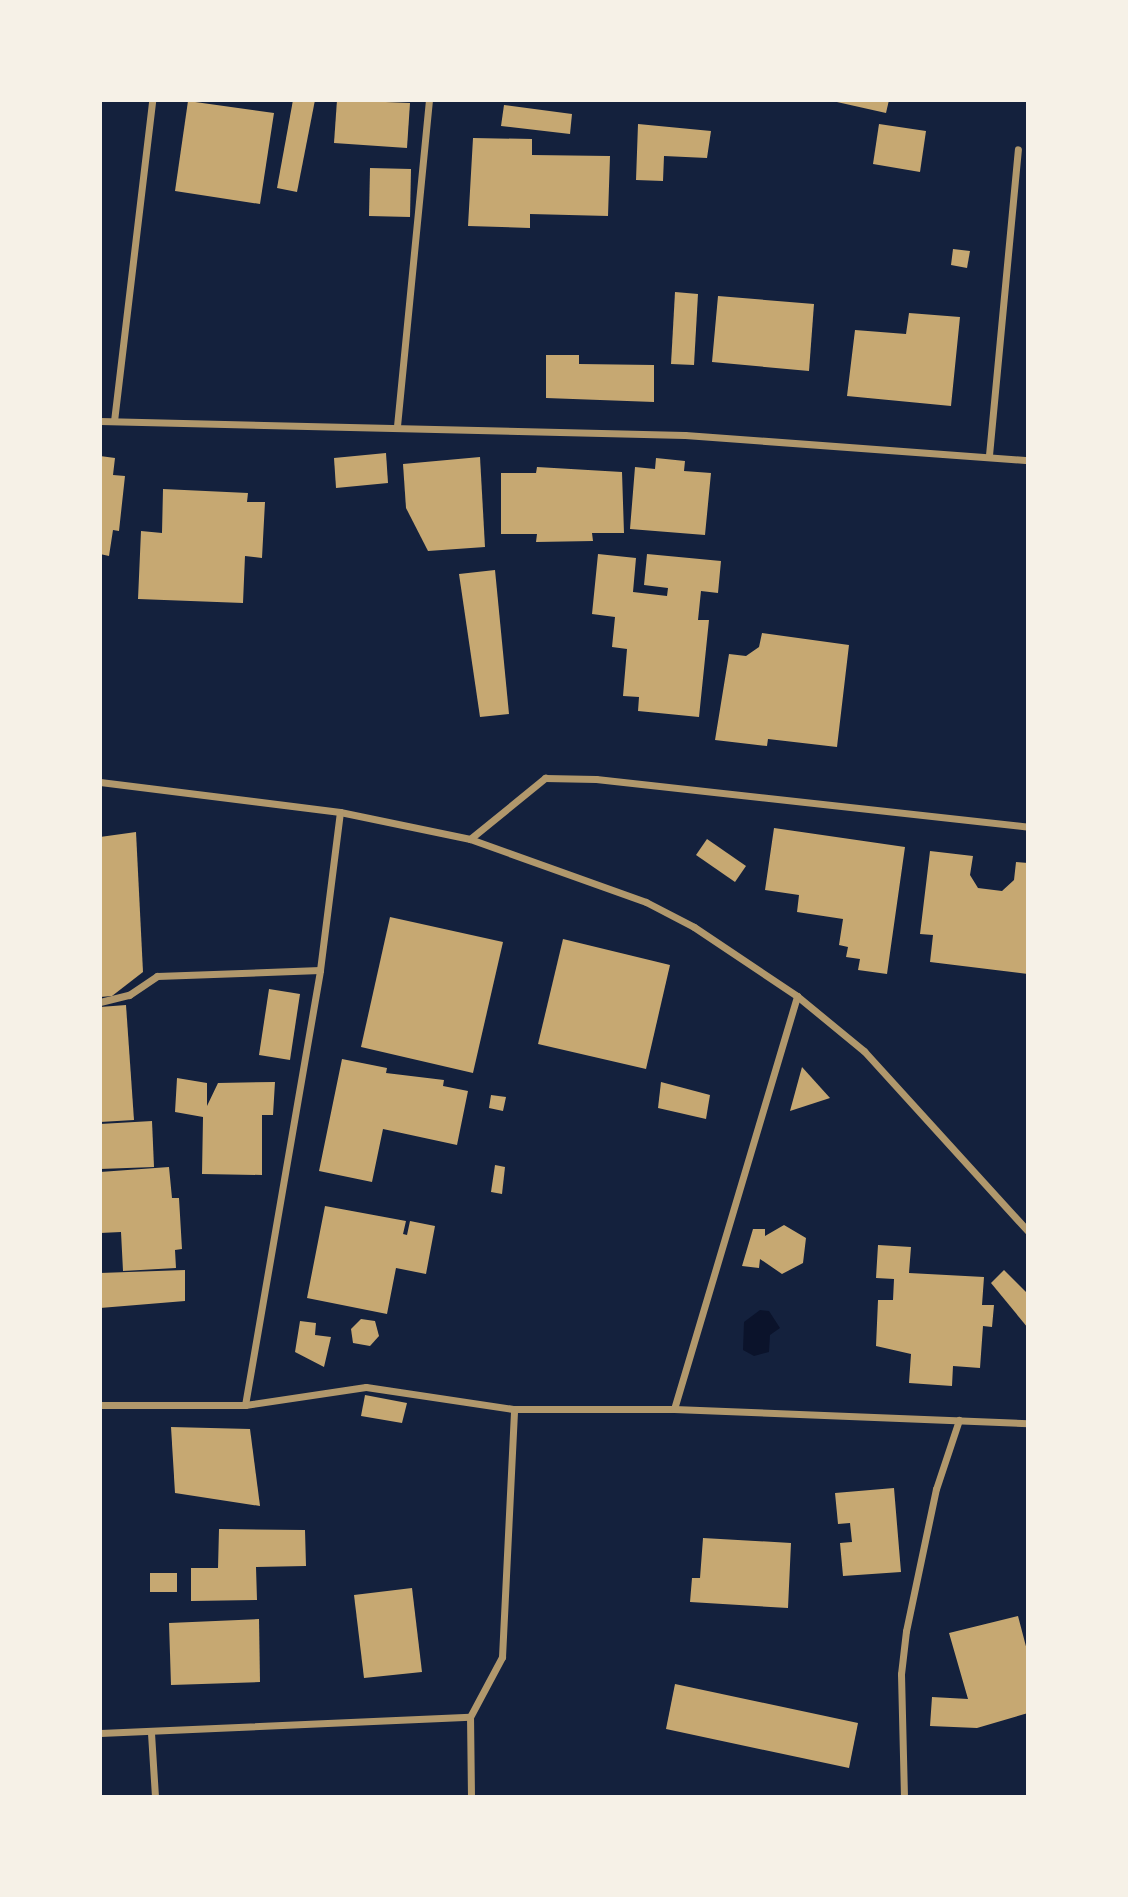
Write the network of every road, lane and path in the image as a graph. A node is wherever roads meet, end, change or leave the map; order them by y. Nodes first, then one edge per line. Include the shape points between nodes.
1 (152, 100) edge
2 (429, 100) edge
3 (1018, 149) dead end
4 (100, 421) edge
5 (114, 421) junction
6 (397, 426) junction
7 (989, 455) junction
8 (1028, 460) edge
9 (100, 782) edge
10 (340, 812) junction
11 (1028, 827) edge
12 (470, 839) junction
13 (320, 970) junction
14 (797, 996) junction
15 (100, 1002) edge
16 (1028, 1231) edge
17 (100, 1405) edge
18 (245, 1405) junction
19 (514, 1409) junction
20 (674, 1409) junction
21 (959, 1420) junction
22 (1028, 1423) edge
23 (470, 1717) junction
24 (100, 1733) edge
25 (151, 1733) junction
26 (155, 1797) edge
27 (471, 1797) edge
28 (904, 1797) edge

1 - 5 street
2 - 6 street
3 - 7 street
4 - 5 street
5 - 6 street
6 - 7 street via 685,435
7 - 8 street
9 - 10 street
10 - 12 street
10 - 13 street
11 - 12 street via 596,779 545,778
12 - 14 street via 646,902 694,927
13 - 15 street via 157,976 129,995
13 - 18 street
14 - 16 street via 864,1051
14 - 20 street
17 - 18 street
18 - 19 street via 366,1387
19 - 20 street
19 - 23 street via 502,1657
20 - 21 street
21 - 22 street
21 - 28 street via 936,1489 906,1631 901,1674
23 - 25 street
23 - 27 street
24 - 25 street
25 - 26 street

